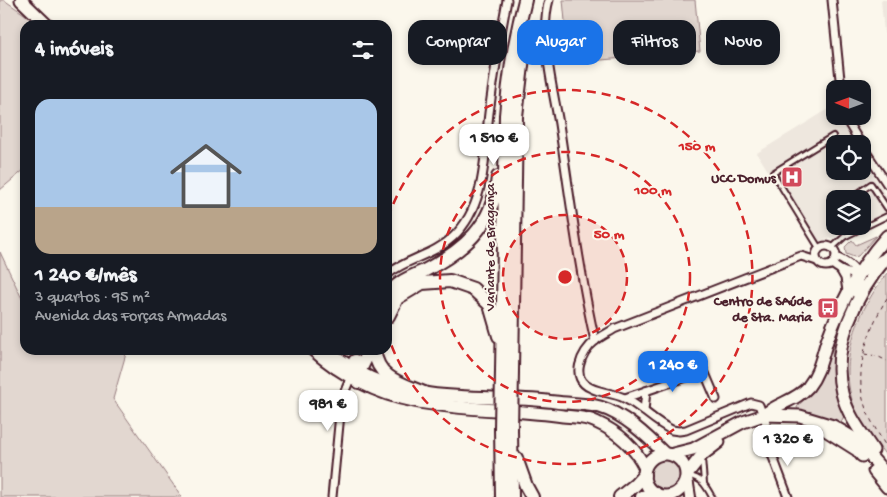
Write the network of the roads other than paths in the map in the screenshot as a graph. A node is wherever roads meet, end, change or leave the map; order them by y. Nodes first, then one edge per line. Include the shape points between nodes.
1 (21, 0) edge
2 (507, 0) edge
3 (525, 0) edge
4 (533, 0) edge
5 (549, 0) edge
6 (832, 0) edge
7 (42, 20) edge
8 (840, 80) edge
9 (826, 140) edge
10 (504, 157) junction
11 (871, 159) edge
12 (887, 184) edge
13 (863, 190) edge
14 (887, 208) edge
15 (887, 216) edge
16 (887, 236) edge
17 (832, 248) junction
18 (818, 250) junction
19 (803, 257) junction
20 (887, 257) edge
21 (868, 259) junction
22 (834, 260) junction
23 (817, 261) junction
24 (848, 263) junction
25 (841, 270) junction
26 (392, 271) edge
27 (858, 274) junction
28 (392, 290) edge
29 (847, 292) junction
30 (392, 308) edge
31 (594, 341) junction
32 (503, 348) junction
33 (320, 355) edge
34 (332, 355) edge
35 (358, 355) edge
36 (368, 355) edge
37 (375, 355) edge
38 (838, 363) junction
39 (336, 367) joint
40 (507, 371) junction
41 (355, 376) junction
42 (646, 391) junction
43 (424, 393) junction
44 (797, 397) junction
45 (625, 398) junction
46 (716, 399) dead end
47 (847, 409) junction
48 (644, 411) junction
49 (765, 419) junction
50 (798, 419) junction
51 (506, 429) junction
52 (834, 430) junction
53 (768, 444) dead end
54 (512, 447) junction
55 (668, 454) junction
56 (702, 455) junction
57 (877, 463) junction
58 (644, 472) junction
59 (887, 475) edge
60 (687, 476) junction
61 (704, 483) junction
62 (887, 487) edge
63 (660, 496) edge
64 (332, 497) edge
65 (502, 497) edge
66 (512, 497) edge
67 (532, 497) edge
68 (620, 497) edge
69 (642, 497) edge
70 (690, 497) edge
71 (712, 497) edge
72 (788, 497) edge

1 - 7 main road
2 - 26 street via 481,185 472,212 446,244
3 - 10 highway, Variante de Bragança via 509,81
4 - 40 highway, Variante de Bragança via 525,34 516,116
5 - 31 street via 545,17 549,57 583,288
6 - 8 street
9 - 18 lane via 773,173
10 - 28 highway via 499,162 491,206 468,243
10 - 32 highway, Variante de Bragança
11 - 12 street
13 - 14 lane via 871,184
15 - 17 lane via 844,237
16 - 21 main road
17 - 18 street via 824,246
17 - 22 street
18 - 19 street via 805,253
18 - 23 street
19 - 23 street
19 - 31 street via 614,329
20 - 27 street via 878,259 868,271
20 - 38 main road via 860,297 847,326
21 - 24 street
21 - 27 main road
22 - 23 street via 822,265
22 - 24 street
22 - 25 street
24 - 27 street
25 - 27 street
25 - 29 street
27 - 29 main road
27 - 38 street via 859,288 836,345
29 - 44 main road via 815,376
30 - 32 highway via 397,298 422,283 450,281 473,289 490,305
31 - 45 street via 584,352 578,376 590,388
32 - 40 highway, Variante de Bragança
33 - 39 main road
34 - 41 main road
35 - 41 highway
36 - 41 highway
37 - 43 highway via 384,373 396,382
38 - 47 main road via 841,392
39 - 41 highway
40 - 51 highway, Variante de Bragança, bridge
41 - 43 main road
41 - 58 main road via 381,392 429,404 540,412 595,421 618,434 638,454
41 - 64 street via 345,391 340,414
42 - 45 street
42 - 46 street via 704,371
42 - 48 street
43 - 55 main road via 600,407 627,421
44 - 49 main road via 770,409
44 - 50 main road via 794,407
45 - 48 street
47 - 52 main road via 843,424
47 - 57 main road via 877,456
48 - 49 street via 668,428 680,431 751,403 760,406
49 - 50 main road
49 - 55 main road via 743,422 693,449
49 - 56 main road via 738,430
50 - 52 main road via 817,420
51 - 54 highway, Variante de Bragança
51 - 65 highway, Variante de Bragança
52 - 57 main road via 855,439
52 - 62 main road via 857,450
53 - 72 street
54 - 66 highway, Variante de Bragança
54 - 67 highway
55 - 58 main road via 652,458
55 - 60 main road via 683,462
56 - 60 main road
56 - 61 lane
57 - 59 main road
58 - 63 main road via 647,486
58 - 68 highway via 635,485
60 - 61 lane via 696,477
60 - 63 main road via 675,494
60 - 70 street
61 - 71 lane
63 - 69 highway

